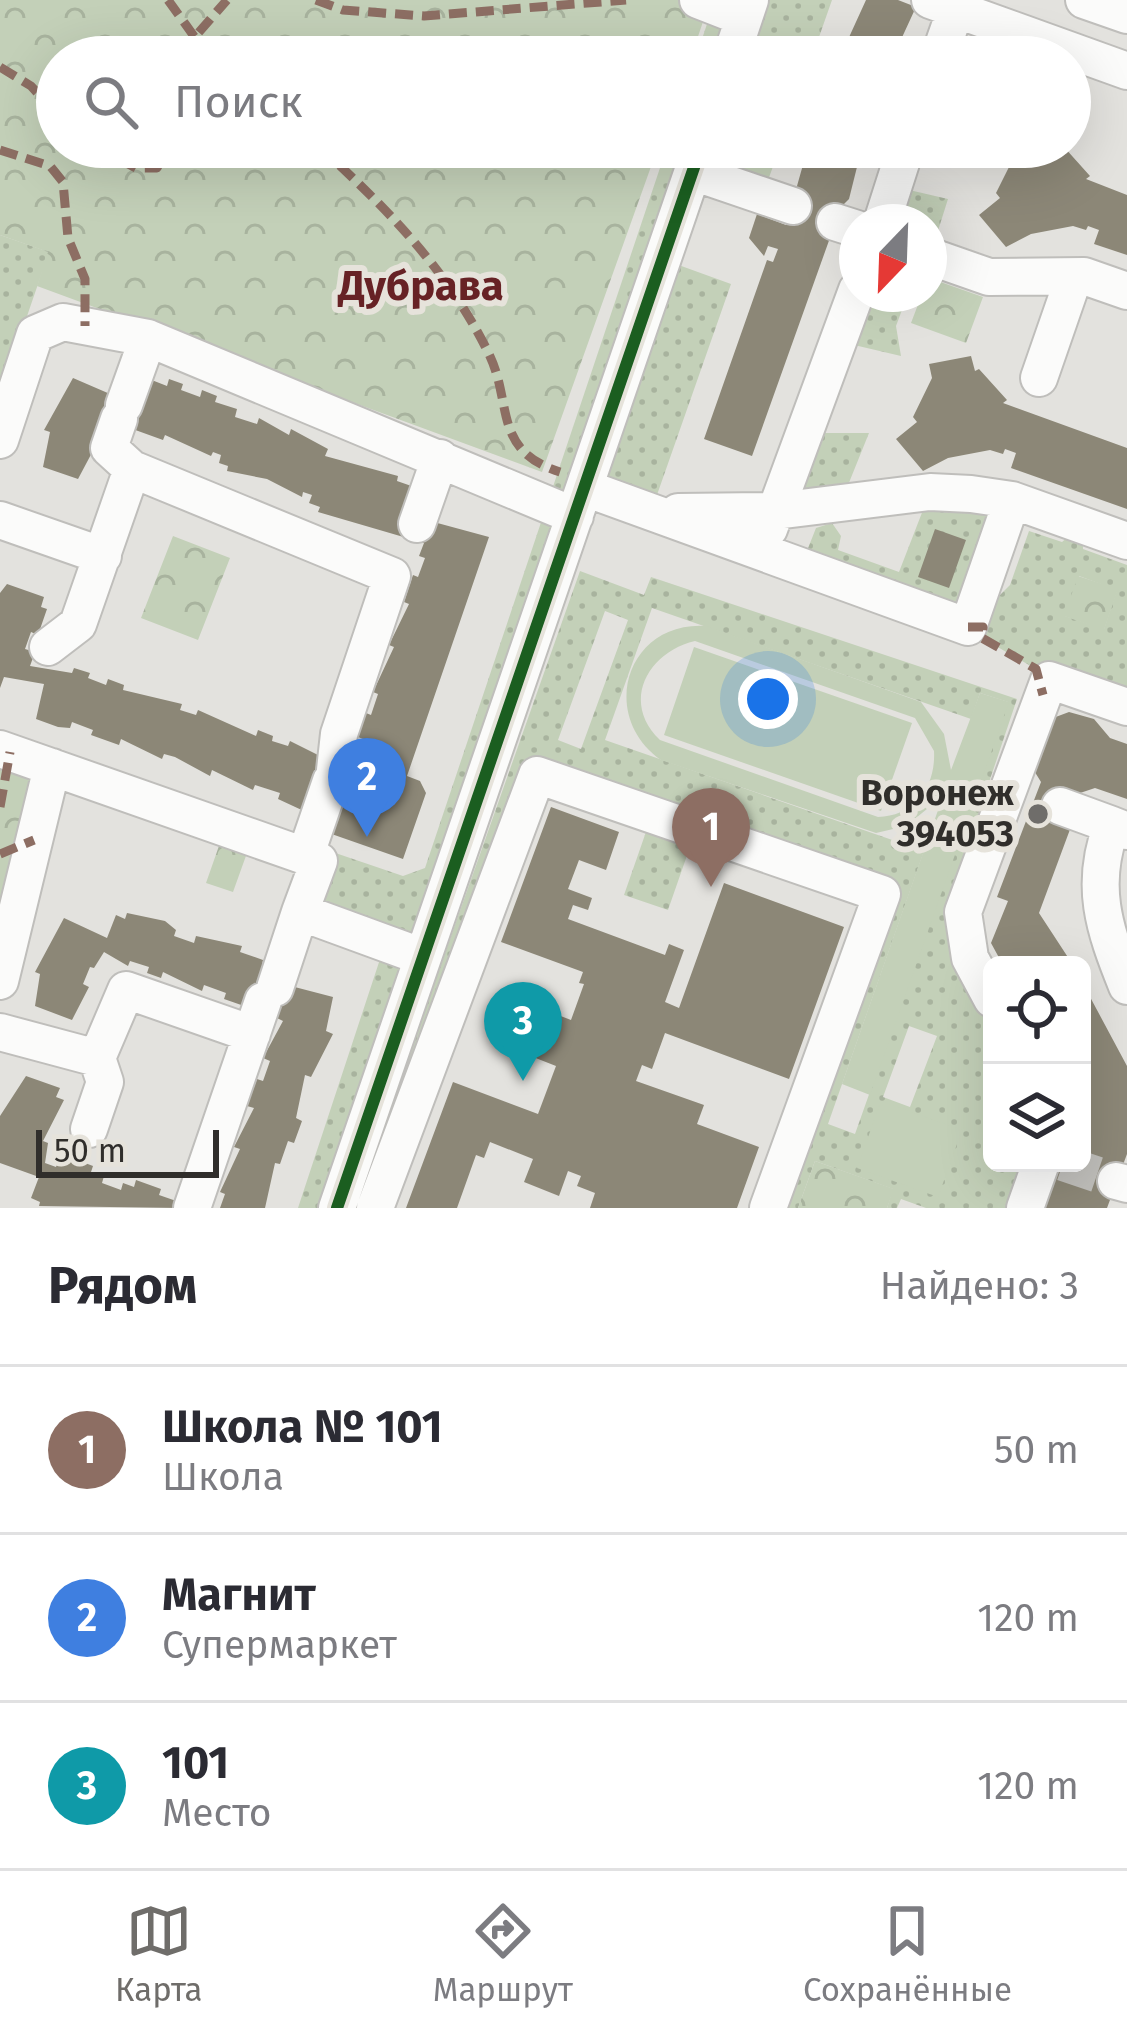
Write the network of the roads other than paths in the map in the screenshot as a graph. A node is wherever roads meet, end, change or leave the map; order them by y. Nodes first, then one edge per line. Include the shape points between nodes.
1 (698, 0) edge
2 (1084, 0) edge
3 (948, 3) edge
4 (747, 9) edge
5 (1015, 15) edge
6 (1127, 16) edge
7 (942, 36) edge
8 (1057, 36) edge
9 (1091, 53) edge
10 (1127, 71) edge
11 (694, 168) edge
12 (714, 168) edge
13 (899, 168) edge
14 (888, 204) edge
15 (793, 206) dead end
16 (947, 262) edge
17 (1074, 277) junction
18 (1127, 291) edge
19 (849, 312) edge
20 (148, 338) junction
21 (1039, 378) dead end
22 (0, 440) edge
23 (440, 458) junction
24 (132, 469) junction
25 (1012, 500) junction
26 (580, 502) junction
27 (776, 511) junction
28 (650, 512) junction
29 (0, 520) edge
30 (1127, 541) edge
31 (761, 552) junction
32 (103, 556) junction
33 (392, 576) junction
34 (48, 647) dead end
35 (1127, 707) edge
36 (0, 748) edge
37 (52, 767) junction
38 (1034, 796) junction
39 (1119, 828) edge
40 (305, 856) junction
41 (300, 912) junction
42 (423, 957) junction
43 (0, 981) edge
44 (983, 982) edge
45 (1127, 986) edge
46 (264, 1007) junction
47 (0, 1032) edge
48 (97, 1058) junction
49 (89, 1130) dead end
50 (1038, 1172) edge
51 (192, 1208) edge
52 (337, 1208) edge
53 (375, 1208) edge
54 (768, 1208) edge
55 (1025, 1208) edge

1 - 4 street
2 - 6 street
3 - 5 street
3 - 7 street
5 - 8 street
9 - 10 street
11 - 26 street
12 - 15 street
13 - 14 street
16 - 17 street via 989,277
17 - 18 street
17 - 21 street
19 - 27 street
20 - 22 street via 63,322 35,334
20 - 23 street
20 - 24 street via 109,448
23 - 26 street
23 - 33 street
24 - 32 street
24 - 33 street
25 - 27 street via 930,492
25 - 30 street
25 - 31 street via 968,627
26 - 28 street
26 - 42 street
27 - 28 street
27 - 31 street
28 - 31 street
29 - 32 street
32 - 34 street via 78,624
33 - 40 street
35 - 38 street via 1049,680
36 - 37 street
37 - 40 street
37 - 43 street
38 - 39 street
38 - 44 street via 962,912
39 - 45 street via 1098,883 1100,919
40 - 41 street via 319,861
41 - 42 street
41 - 46 street
42 - 52 street
46 - 48 street via 126,990
46 - 51 street
47 - 48 street
48 - 49 street via 105,1082
50 - 55 street
53 - 54 street via 537,775 882,894

